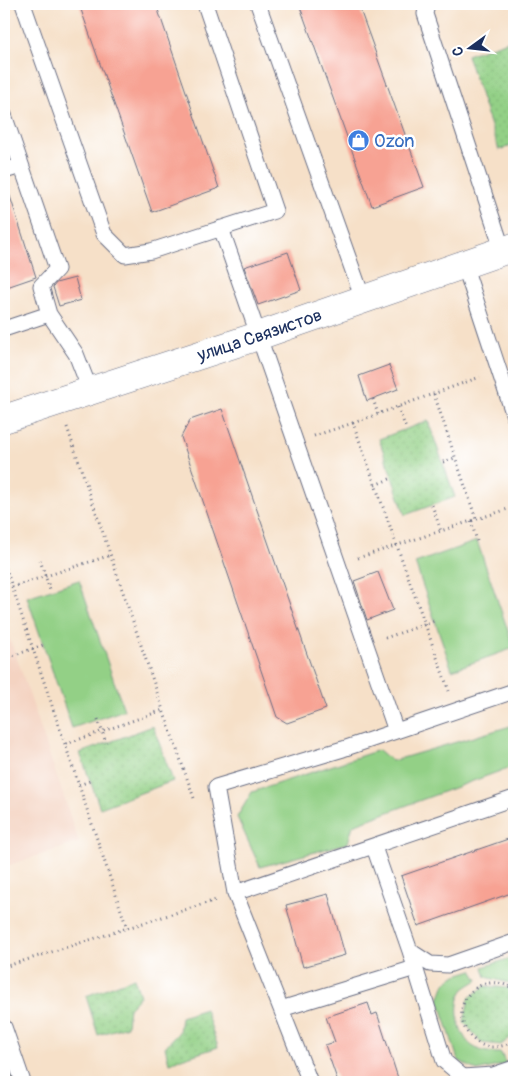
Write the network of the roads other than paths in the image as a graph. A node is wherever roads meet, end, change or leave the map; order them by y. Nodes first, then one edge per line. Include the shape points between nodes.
1 (22, 4) edge
2 (205, 4) edge
3 (258, 4) edge
4 (427, 4) edge
5 (4, 116) edge
6 (21, 166) junction
7 (4, 172) edge
8 (221, 228) junction
9 (509, 249) edge
10 (464, 264) junction
11 (363, 299) junction
12 (49, 314) junction
13 (4, 328) edge
14 (258, 336) junction
15 (90, 390) junction
16 (514, 416) edge
17 (4, 419) edge
18 (514, 691) edge
19 (396, 731) junction
20 (514, 798) edge
21 (374, 847) junction
22 (235, 894) junction
23 (514, 942) edge
24 (410, 951) junction
25 (415, 968) junction
26 (281, 1009) junction
27 (4, 1027) edge
28 (514, 1068) edge
29 (23, 1082) edge
30 (310, 1082) edge

1 - 8 lane via 104,234 124,255 151,251
2 - 8 lane via 274,211
3 - 11 lane
4 - 9 lane via 425,14
5 - 6 lane
6 - 7 lane
6 - 12 lane via 57,269 41,286
8 - 14 lane
9 - 10 street, улица Связистов
10 - 11 street, улица Связистов
10 - 16 lane
11 - 14 street, улица Связистов
12 - 13 lane
12 - 15 lane via 76,354
14 - 15 street, улица Связистов
14 - 19 lane
15 - 17 street, улица Связистов
18 - 19 lane
19 - 22 lane via 216,787
20 - 21 lane
21 - 22 lane
21 - 24 lane
22 - 26 lane
23 - 24 lane via 448,965 430,964
24 - 25 lane
25 - 26 lane
25 - 28 lane via 444,1060 463,1077 493,1076
26 - 30 lane
27 - 29 lane

